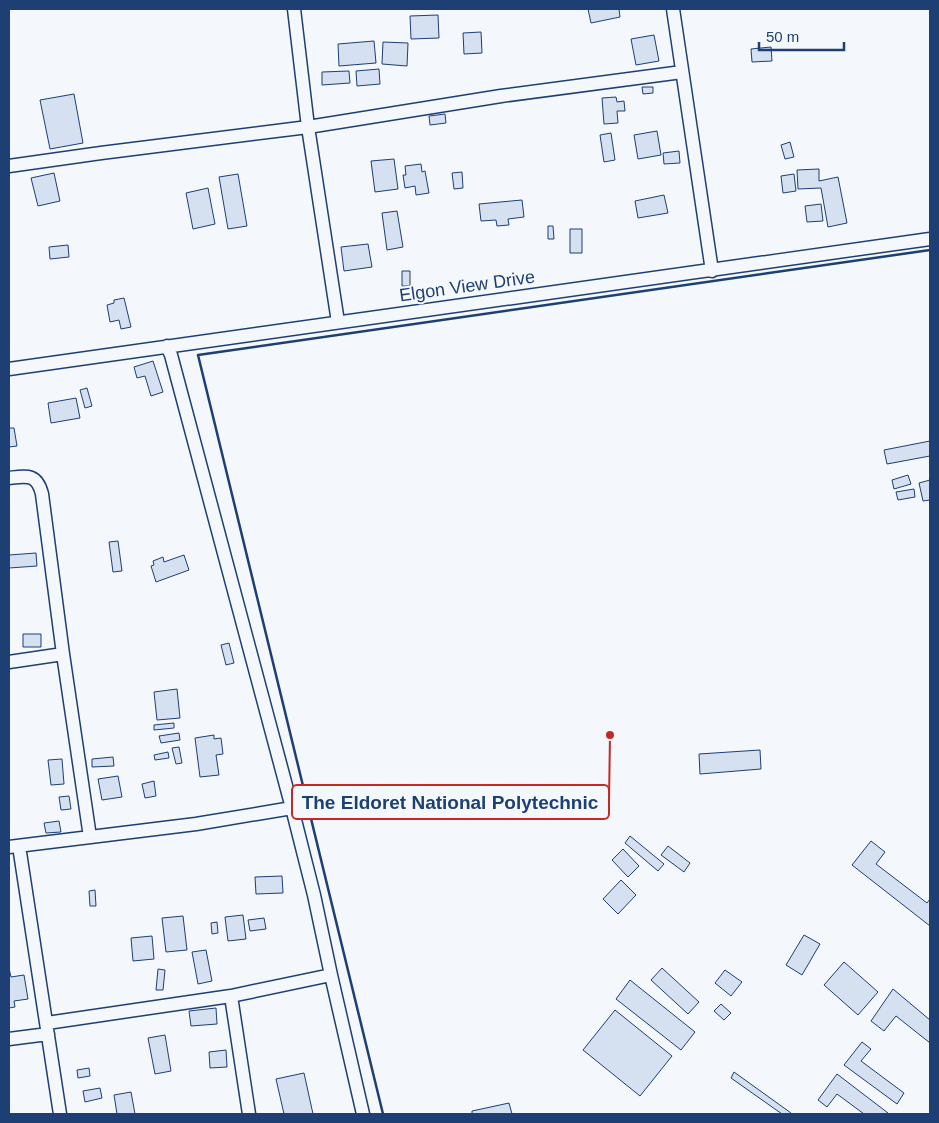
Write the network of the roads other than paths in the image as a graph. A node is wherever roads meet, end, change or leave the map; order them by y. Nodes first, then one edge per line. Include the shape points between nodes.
1 (294, 9) edge
2 (673, 9) edge
3 (682, 72) junction
4 (308, 127) junction
5 (9, 166) edge
6 (930, 239) edge
7 (712, 270) junction
8 (338, 322) junction
9 (167, 346) junction
10 (9, 369) edge
11 (9, 478) edge
12 (63, 654) junction
13 (9, 662) edge
14 (292, 808) junction
15 (90, 837) junction
16 (14, 846) edge
17 (331, 975) junction
18 (231, 996) junction
19 (48, 1029) junction
20 (9, 1039) edge
21 (60, 1114) edge
22 (249, 1114) edge
23 (363, 1114) edge

1 - 4 street
2 - 3 street
3 - 4 street via 501,96
3 - 7 street
4 - 5 street
4 - 8 street
6 - 7 street, Elgon View Drive
7 - 8 street, Elgon View Drive
8 - 9 street, Elgon View Drive
9 - 10 street, Elgon View Drive
9 - 14 street
11 - 12 street via 25,476 36,479 40,485
12 - 13 street
12 - 15 street
14 - 15 street
14 - 17 street
15 - 16 street
16 - 19 street
17 - 18 street
17 - 23 street
18 - 19 street
18 - 22 street
19 - 20 street
19 - 21 street

